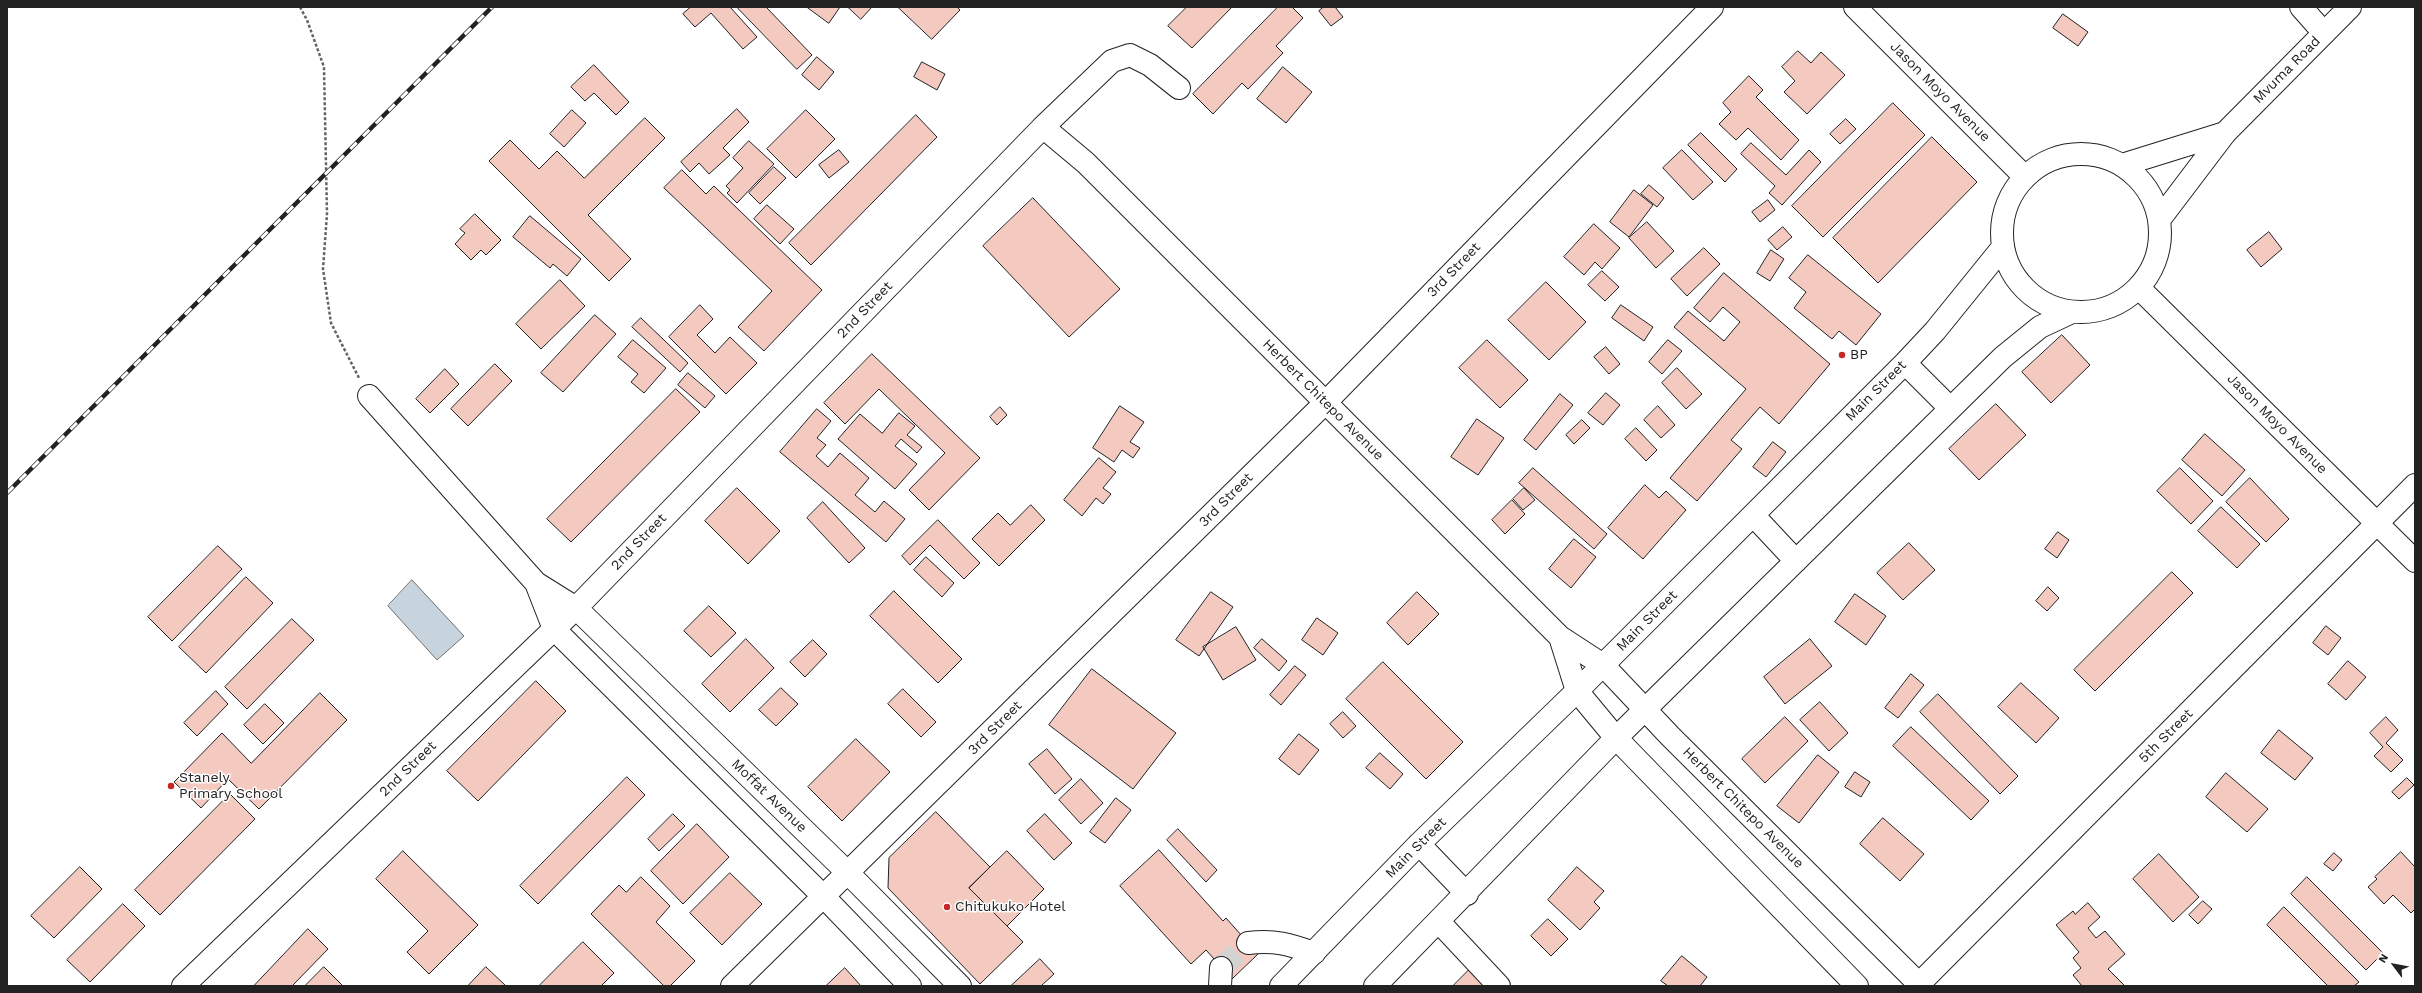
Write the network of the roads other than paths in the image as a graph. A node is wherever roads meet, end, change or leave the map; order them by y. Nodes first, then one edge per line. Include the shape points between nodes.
1 (1712, 7) edge
2 (1855, 7) edge
3 (2301, 7) edge
4 (2350, 7) edge
5 (2324, 33) junction
6 (1179, 88) dead end
7 (1043, 127) junction
8 (2225, 133) junction
9 (2122, 165) junction
10 (2025, 177) junction
11 (2160, 220) junction
12 (2003, 247) junction
13 (2138, 288) junction
14 (2072, 312) junction
15 (1905, 363) junction
16 (369, 396) road end
17 (1326, 402) junction
18 (1950, 408) junction
19 (2415, 485) edge
20 (1753, 515) junction
21 (2378, 524) junction
22 (2415, 561) edge
23 (1796, 562) junction
24 (536, 583) junction
25 (576, 608) junction
26 (554, 629) junction
27 (1560, 637) junction
28 (1603, 665) junction
29 (1577, 691) junction
30 (1646, 711) junction
31 (1616, 738) junction
32 (1419, 844) junction
33 (848, 873) junction
34 (1467, 894) junction
35 (824, 897) junction
36 (1440, 922) junction
37 (1248, 943) tunnel mouth
38 (1314, 953) junction
39 (1919, 985) edge
40 (183, 986) edge
41 (732, 986) edge
42 (910, 986) edge
43 (960, 986) edge
44 (1281, 986) edge
45 (1375, 986) edge
46 (1499, 986) edge
47 (1857, 986) edge

1 - 17 main road, 3rd Street
2 - 10 main road, Jason Moyo Avenue
3 - 5 main road
4 - 5 main road, Mvuma Road
5 - 8 main road, Mvuma Road
6 - 7 main road, 2nd Street via 1150,65 1130,56 1112,60
7 - 17 main road, Herbert Chitepo Avenue via 1086,163
7 - 25 main road, 2nd Street
8 - 9 main road, Mvuma Road
8 - 11 main road, Mvuma Road
9 - 10 main road via 2098,155 2071,154 2046,162
9 - 11 main road via 2140,179 2153,198
10 - 12 main road via 2010,198 2006,210 2003,222
11 - 13 main road via 2160,244 2152,268
12 - 14 main road via 2012,271 2027,291 2048,305
12 - 15 main road, Main Street via 1935,331
13 - 14 main road via 2119,302 2097,311
13 - 21 main road, Jason Moyo Avenue
14 - 18 main road via 2040,328 2003,357
15 - 18 main road
15 - 20 main road, Main Street
16 - 24 main road
17 - 27 main road, Herbert Chitepo Avenue
17 - 33 main road, 3rd Street
18 - 23 main road
19 - 21 main road, 5th Street
20 - 23 main road
20 - 28 main road, Main Street
21 - 22 main road, Jason Moyo Avenue
21 - 39 main road, 5th Street
23 - 30 main road
24 - 25 main road, Moffat Avenue
24 - 26 main road
25 - 26 main road, 2nd Street
25 - 33 main road, Moffat Avenue
26 - 35 main road
26 - 40 main road, 2nd Street
27 - 28 main road, Herbert Chitepo Avenue
27 - 29 main road, Herbert Chitepo Avenue
28 - 29 main road, Main Street
28 - 30 main road, Herbert Chitepo Avenue
29 - 31 main road, Herbert Chitepo Avenue
29 - 32 main road, Main Street
30 - 31 main road
30 - 39 main road, Herbert Chitepo Avenue
31 - 34 main road
31 - 47 main road, Herbert Chitepo Avenue
32 - 34 main road
32 - 38 main road, Main Street
33 - 35 main road, 3rd Street
33 - 43 main road, Moffat Avenue
34 - 36 main road
35 - 41 main road, 3rd Street
35 - 42 main road
36 - 45 main road
36 - 46 main road
37 - 38 main road via 1286,943
38 - 44 main road, Main Street

